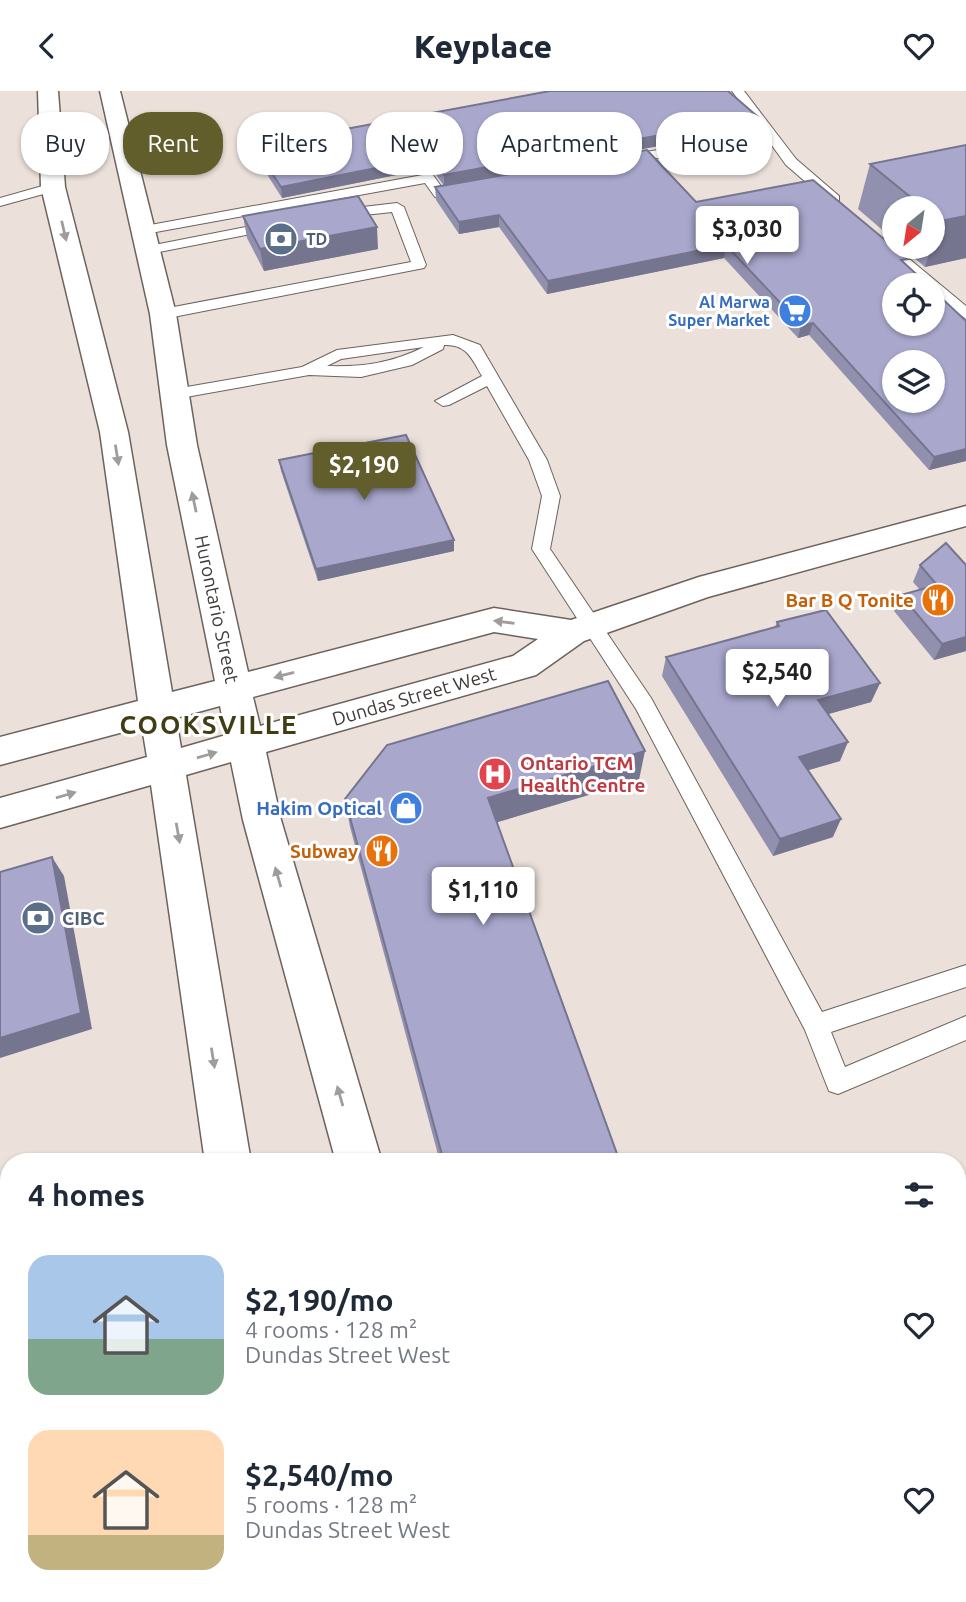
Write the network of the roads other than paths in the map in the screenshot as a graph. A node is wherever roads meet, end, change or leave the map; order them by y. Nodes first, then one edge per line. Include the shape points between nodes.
1 (47, 91) edge
2 (110, 91) edge
3 (738, 91) edge
4 (753, 112) edge
5 (772, 137) edge
6 (53, 187) junction
7 (480, 187) edge
8 (0, 202) edge
9 (843, 207) edge
10 (316, 218) edge
11 (289, 223) edge
12 (874, 233) edge
13 (147, 240) junction
14 (163, 314) junction
15 (966, 314) edge
16 (306, 371) joint
17 (491, 378) junction
18 (175, 394) junction
19 (443, 401) dead end
20 (966, 516) edge
21 (583, 629) junction
22 (234, 688) junction
23 (158, 709) junction
24 (246, 744) junction
25 (0, 751) edge
26 (168, 766) junction
27 (0, 813) edge
28 (966, 975) edge
29 (816, 1026) junction
30 (966, 1028) edge
31 (227, 1153) edge
32 (356, 1153) edge

1 - 6 main road
2 - 13 main road, Hurontario Street
3 - 4 lane
5 - 9 lane via 792,162
6 - 8 lane
6 -> 23 main road via 114,432
7 - 13 lane via 440,194 428,178
10 - 14 lane via 397,207 419,265
11 - 13 lane
12 - 15 lane
13 - 14 main road, Hurontario Street
14 - 18 main road, Hurontario Street
16 - 17 lane via 337,355 453,340 474,348
16 - 18 lane
17 - 19 lane
17 - 21 lane via 538,460 551,496 541,549
22 -> 18 main road, Hurontario Street
20 - 21 main road, Dundas Street West via 699,588
21 -> 22 main road, Dundas Street West via 494,619
21 - 24 main road, Dundas Street West via 524,666
21 - 29 lane via 644,704
22 - 23 main road, Dundas Street West
22 - 24 main road, Hurontario Street
23 - 25 main road, Dundas Street West
23 - 26 main road
26 -> 24 main road, Dundas Street West
32 -> 24 main road, Hurontario Street via 262,820
27 -> 26 main road, Dundas Street West
26 -> 31 main road
28 - 29 lane
29 - 30 lane via 838,1082

